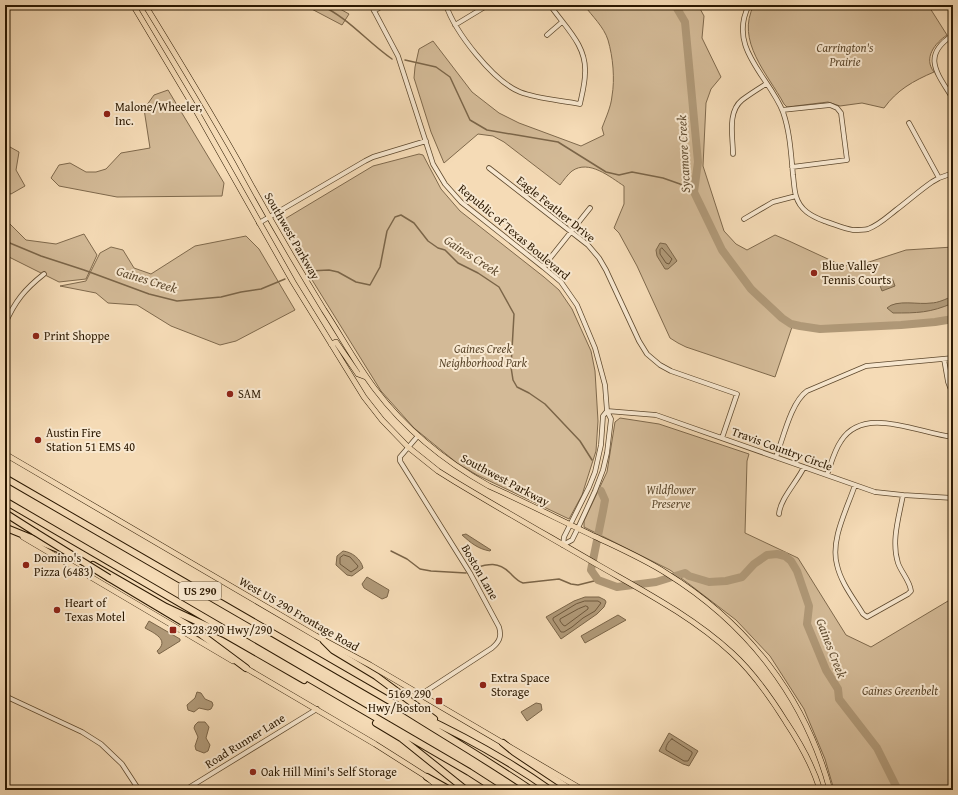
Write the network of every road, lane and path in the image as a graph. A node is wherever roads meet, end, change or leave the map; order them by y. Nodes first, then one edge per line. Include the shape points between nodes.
1 (133, 5) edge
2 (145, 5) edge
3 (371, 5) edge
4 (384, 5) edge
5 (446, 5) edge
6 (488, 5) edge
7 (550, 5) edge
8 (749, 5) edge
9 (374, 11) junction
10 (562, 22) junction
11 (455, 25) junction
12 (547, 35) dead end
13 (953, 35) edge
14 (766, 84) junction
15 (953, 99) edge
16 (782, 110) junction
17 (909, 123) dead end
18 (426, 141) junction
19 (733, 154) dead end
20 (792, 167) junction
21 (489, 168) dead end
22 (953, 173) edge
23 (939, 178) junction
24 (796, 196) junction
25 (590, 208) dead end
26 (269, 218) junction
27 (744, 219) dead end
28 (259, 223) junction
29 (571, 232) junction
30 (543, 267) junction
31 (44, 274) dead end
32 (5, 324) edge
33 (331, 344) junction
34 (953, 358) edge
35 (944, 359) junction
36 (366, 377) junction
37 (953, 395) edge
38 (607, 410) junction
39 (418, 437) junction
40 (953, 437) edge
41 (722, 438) junction
42 (408, 447) junction
43 (5, 454) edge
44 (776, 457) junction
45 (804, 467) junction
46 (827, 476) junction
47 (5, 478) edge
48 (855, 485) junction
49 (903, 495) junction
50 (953, 498) edge
51 (5, 501) edge
52 (5, 513) edge
53 (778, 514) dead end
54 (571, 524) junction
55 (7, 527) edge
56 (578, 528) junction
57 (563, 545) junction
58 (324, 641) junction
59 (246, 668) junction
60 (420, 694) junction
61 (5, 696) edge
62 (395, 704) junction
63 (317, 709) junction
64 (395, 729) junction
65 (450, 730) junction
66 (401, 738) junction
67 (502, 743) junction
68 (427, 777) junction
69 (139, 790) edge
70 (185, 790) edge
71 (442, 790) edge
72 (450, 790) edge
73 (466, 790) edge
74 (497, 790) edge
75 (530, 790) edge
76 (550, 790) edge
77 (571, 790) edge
78 (584, 790) edge
79 (820, 790) edge
80 (830, 790) edge

1 - 28 main road, Southwest Parkway via 202,120
2 - 26 main road, Southwest Parkway
3 - 9 street, Republic of Texas Boulevard
4 - 9 street
5 - 11 street
6 - 11 street
7 - 10 street
8 - 14 street via 743,25 744,42
9 - 18 street, Republic of Texas Boulevard via 398,56
10 - 11 street via 577,41 584,57 585,74 580,104 528,94 510,87 494,74
10 - 12 street
13 - 15 street via 939,46 934,62
14 - 16 street
14 - 19 street via 742,100 735,108
16 - 20 street via 789,134
16 - 20 street via 830,105 837,108 842,116 847,160
17 - 23 street
18 - 26 street via 373,157
18 - 30 street, Republic of Texas Boulevard via 436,169 456,198
20 - 24 street
21 - 29 street, Eagle Feather Drive
22 - 23 street
23 - 24 street via 876,226 867,229 852,230 817,218 805,211
24 - 27 street via 774,202
25 - 29 street
26 - 28 street
26 - 36 main road, Southwest Parkway
28 - 33 main road, Southwest Parkway
29 - 30 street
29 - 41 street, Eagle Feather Drive via 588,245 599,258 647,354 671,371 737,394
30 - 38 street, Republic of Texas Boulevard via 561,282 577,306 599,358
31 - 32 street via 21,295
33 - 36 main road via 336,342 358,374
33 - 42 main road, Southwest Parkway via 367,401
34 - 35 street
35 - 37 street
35 - 44 street via 866,366 807,391 795,406
36 - 39 main road, Southwest Parkway
38 - 41 street, Travis Country Circle via 656,415
38 - 54 street, Republic of Texas Boulevard via 603,416 601,445 594,472
38 - 56 street, Republic of Texas Boulevard via 611,418 603,470
39 - 42 street, Boston Lane
39 - 54 main road, Southwest Parkway via 465,473
40 - 46 street via 883,422 865,424 851,430 843,438
41 - 44 street, Travis Country Circle
42 - 57 main road, Southwest Parkway via 438,471
42 - 60 street, Boston Lane via 400,461 470,572 501,633 501,637 492,648
43 - 58 main road, West US 290 Frontage Road
44 - 45 street, Travis Country Circle
45 - 46 street, Travis Country Circle
45 - 53 street via 782,502
46 - 48 street, Travis Country Circle
47 - 62 highway, US 290
48 - 49 street, Travis Country Circle via 875,492
48 - 49 street via 837,536 836,560 842,578 867,617 911,591 900,567 896,550 896,531
49 - 50 street, Travis Country Circle
51 - 64 highway, US 290
52 - 59 highway, bridge via 191,627
54 - 56 main road, Southwest Parkway
54 - 57 street, Republic of Texas Boulevard
55 - 59 main road
55 - 66 highway via 113,575 166,607 224,634
56 - 57 street, Republic of Texas Boulevard via 572,540
56 - 80 main road, Southwest Parkway via 668,574 709,602 742,634 780,678 799,711 819,755
57 - 79 main road, Southwest Parkway via 675,610 733,654 769,695 794,734
58 - 60 main road, West US 290 Frontage Road
58 - 65 highway via 333,650 376,676
59 - 63 main road
60 - 67 main road, West US 290 Frontage Road
61 - 69 street via 82,732 101,744 122,764
62 - 65 highway
62 - 75 highway, US 290
63 - 68 main road
63 - 70 street, Road Runner Lane
64 - 66 highway
64 - 74 highway, US 290
65 - 76 highway via 505,760
66 - 73 highway
67 - 77 highway
67 - 78 main road, West US 290 Frontage Road
68 - 71 main road
68 - 72 highway

